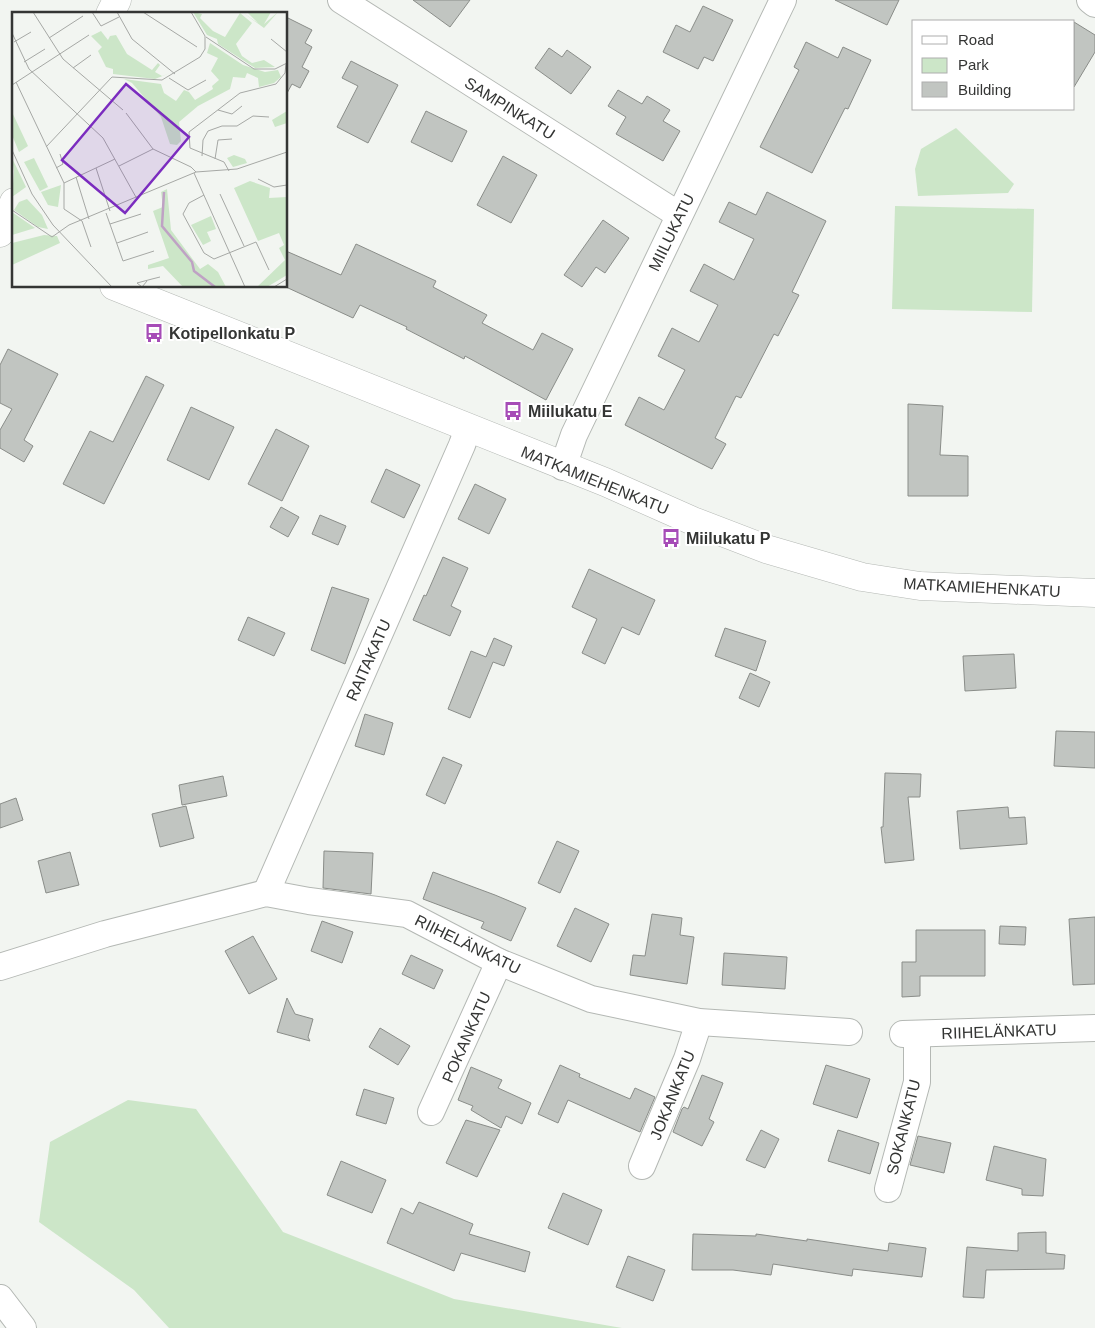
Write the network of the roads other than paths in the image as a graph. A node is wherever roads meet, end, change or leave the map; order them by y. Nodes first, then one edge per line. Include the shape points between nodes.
1 (118, 0) edge
2 (341, 0) edge
3 (783, 0) edge
4 (1090, 0) edge
5 (1095, 4) edge
6 (111, 12) edge
7 (12, 206) edge
8 (679, 215) junction
9 (0, 233) edge
10 (0, 241) edge
11 (12, 245) edge
12 (119, 288) edge
13 (468, 428) junction
14 (563, 467) junction
15 (1095, 593) edge
16 (266, 893) junction
17 (499, 962) junction
18 (0, 967) edge
19 (699, 1022) junction
20 (1095, 1028) edge
21 (849, 1032) dead end
22 (910, 1034) joint
23 (431, 1112) dead end
24 (642, 1166) dead end
25 (888, 1190) dead end
26 (0, 1298) edge
27 (22, 1328) edge

1 - 6 street
2 - 8 street, SAMPINKATU
3 - 8 street, MIILUKATU
4 - 5 street
7 - 9 street
8 - 14 street, MIILUKATU via 574,435
10 - 11 street
12 - 13 street, MATKAMIEHENKATU
13 - 14 street, MATKAMIEHENKATU
13 - 16 street, RAITAKATU
14 - 15 street, MATKAMIEHENKATU via 766,550 862,577 920,586
16 - 17 street, RIIHELÄNKATU via 407,914
16 - 18 street, RIIHELÄNKATU via 106,934
17 - 19 street, RIIHELÄNKATU via 591,999
17 - 23 street, POKANKATU
19 - 21 street, RIIHELÄNKATU
19 - 24 street, JOKANKATU via 688,1059
20 - 22 street, RIIHELÄNKATU
22 - 25 street, SOKANKATU via 917,1082
26 - 27 street

